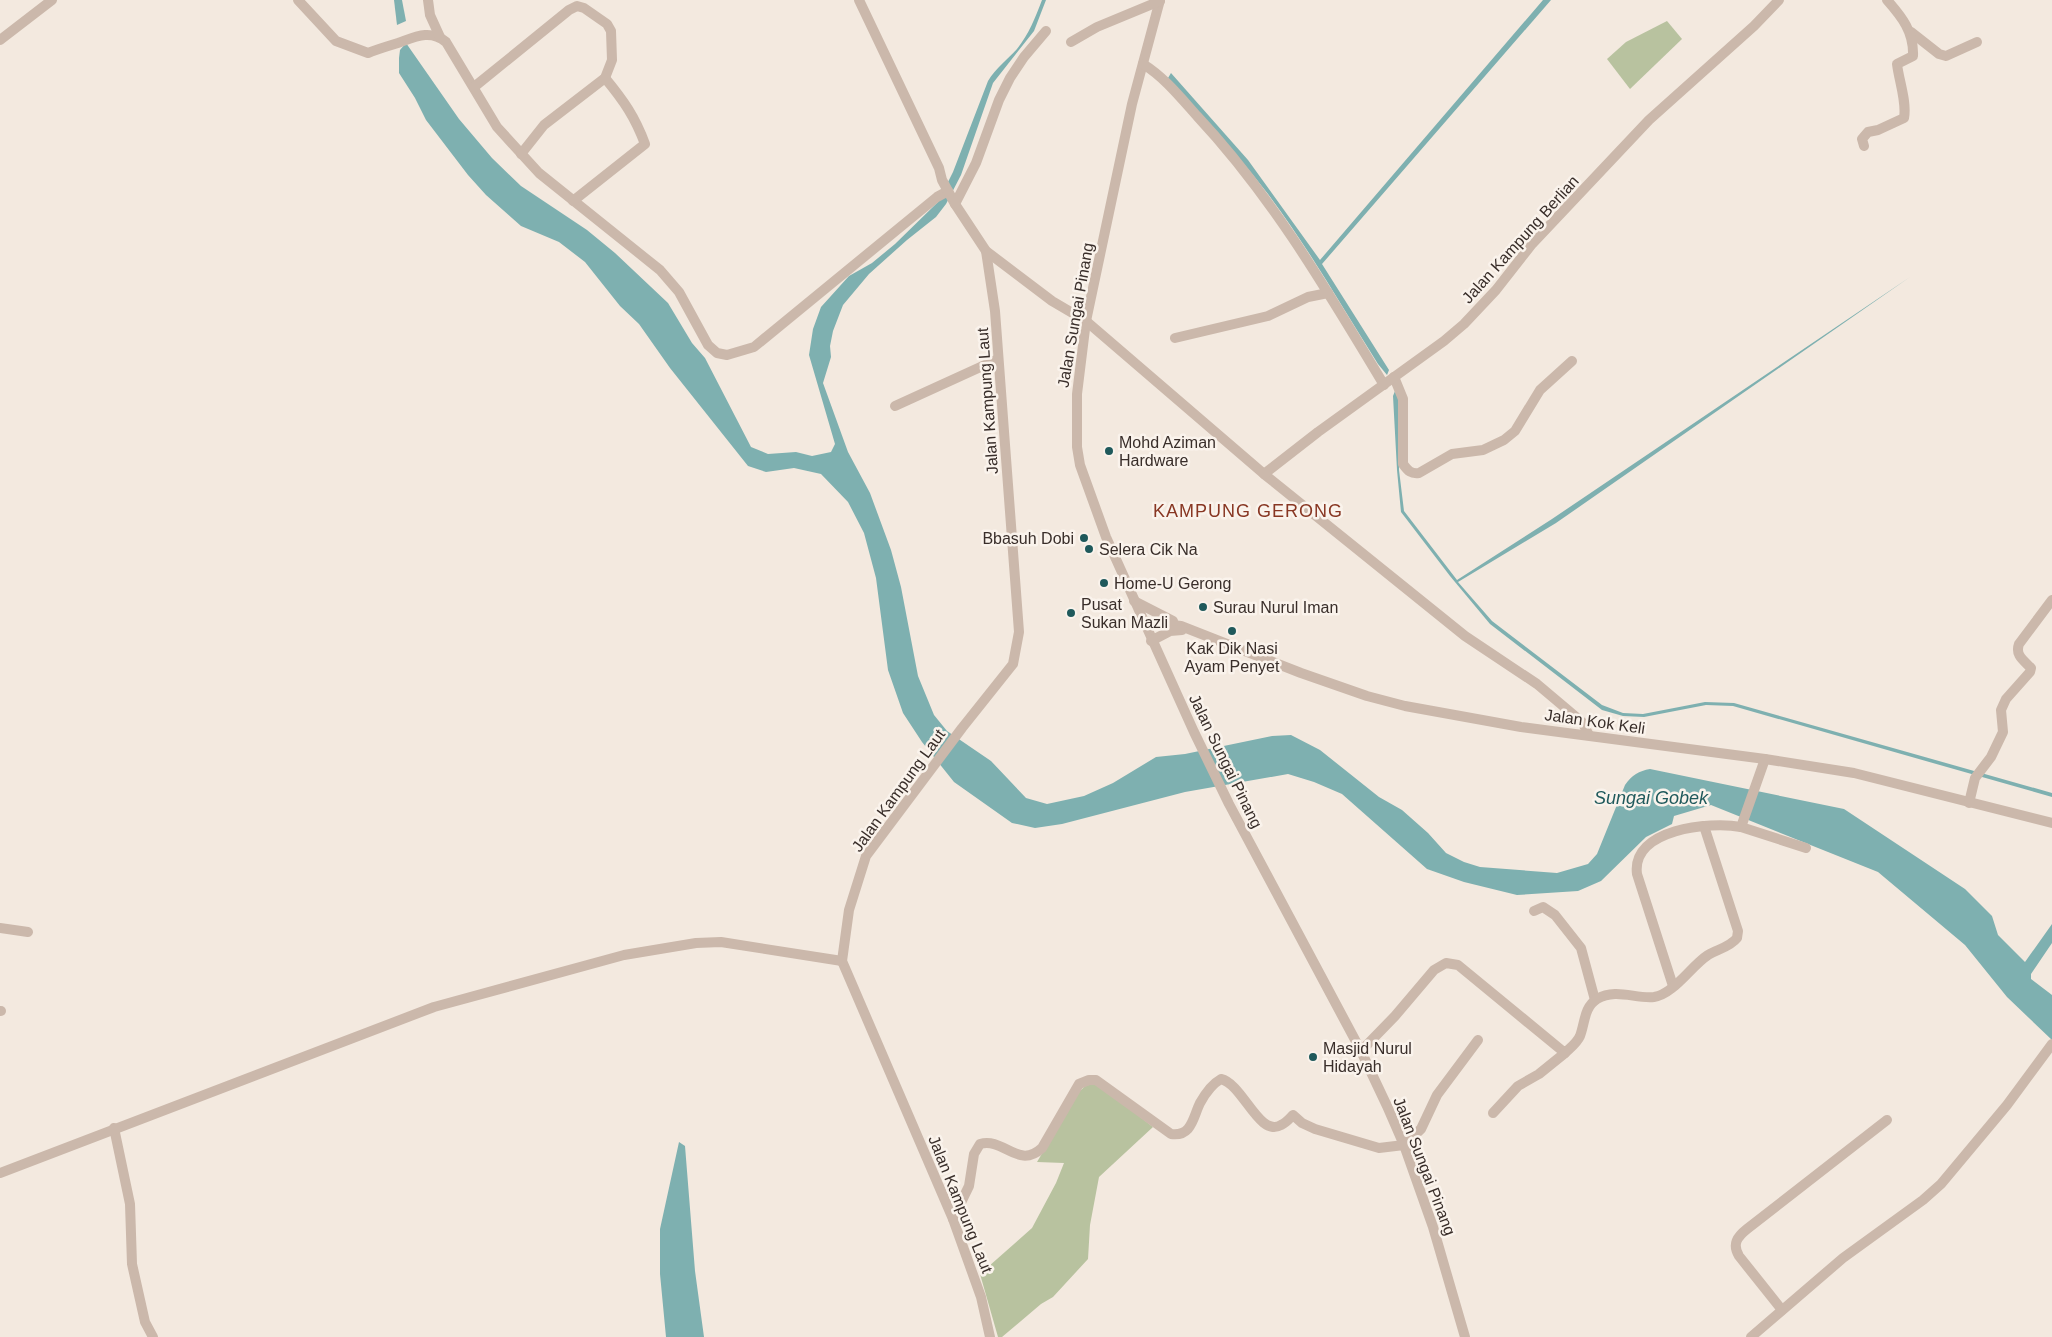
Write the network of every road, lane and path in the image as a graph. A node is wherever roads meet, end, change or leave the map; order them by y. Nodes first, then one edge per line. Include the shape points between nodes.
1 (52, 0) edge
2 (298, 0) edge
3 (428, 0) edge
4 (859, 0) edge
5 (1160, 0) edge
6 (1778, 0) edge
7 (1887, 0) edge
8 (1046, 31) dead end
9 (1911, 32) junction
10 (440, 37) junction
11 (0, 40) edge
12 (1071, 42) dead end
13 (1977, 42) dead end
14 (1143, 64) junction
15 (605, 78) junction
16 (474, 87) junction
17 (1864, 146) dead end
18 (521, 154) junction
19 (951, 197) junction
20 (573, 200) junction
21 (986, 251) junction
22 (1328, 293) junction
23 (1086, 320) junction
24 (1175, 338) dead end
25 (998, 359) junction
26 (1572, 361) dead end
27 (1394, 377) junction
28 (1384, 385) junction
29 (895, 406) dead end
30 (1264, 474) junction
31 (2052, 600) edge
32 (1134, 601) junction
33 (1142, 620) junction
34 (1186, 628) junction
35 (1151, 641) junction
36 (1589, 735) junction
37 (1765, 759) junction
38 (1968, 803) junction
39 (1742, 823) junction
40 (2052, 823) edge
41 (1704, 826) junction
42 (1806, 848) dead end
43 (1534, 910) dead end
44 (0, 928) edge
45 (28, 932) dead end
46 (842, 960) junction
47 (1673, 986) junction
48 (1595, 1000) junction
49 (1478, 1040) dead end
50 (2051, 1045) edge
51 (1361, 1051) junction
52 (1565, 1053) junction
53 (1493, 1113) dead end
54 (1887, 1120) dead end
55 (114, 1128) junction
56 (1404, 1145) junction
57 (0, 1173) edge
58 (954, 1219) junction
59 (1782, 1310) junction
60 (153, 1337) edge
61 (990, 1337) edge
62 (1465, 1337) edge
63 (1751, 1337) edge

1 - 11 street
2 - 10 street via 336,41 368,53 413,36
3 - 10 street via 430,15
4 - 19 street
5 - 12 street
5 - 14 street, Jalan Sungai Pinang
6 - 27 street, Jalan Kampung Berlian via 1754,26 1649,120 1532,244 1464,324
7 - 9 street
8 - 19 street via 1010,78 976,163
9 - 13 street via 1946,56
9 - 17 street via 1913,56 1897,64 1906,109 1904,118 1868,132 1862,138
10 - 16 street
14 - 22 street via 1158,73 1258,188
14 - 23 street, Jalan Sungai Pinang
15 - 16 street via 612,60 611,31 607,24 576,6
15 - 18 street via 544,125
15 - 20 street via 632,113 645,144
16 - 18 street via 497,127
18 - 20 street
19 - 20 street via 937,197 754,347 727,355 717,353 708,345 680,292 660,270
19 - 21 street
21 - 23 street via 1052,301
21 - 25 street, Jalan Kampung Laut
22 - 24 street via 1308,297 1268,316
22 - 28 street
23 - 30 street
23 - 32 street, Jalan Sungai Pinang via 1076,394 1080,465
25 - 29 street
25 - 46 street, Jalan Kampung Laut via 1018,632 1013,664 866,856 849,910
26 - 27 street via 1540,390 1515,431 1504,440 1483,450 1452,454 1419,473 1407,470 1403,464 1403,399
27 - 28 street, Jalan Kampung Berlian
28 - 30 street, Jalan Kampung Berlian
30 - 36 street via 1465,636 1537,684 1582,722
31 - 38 street via 2019,644 2019,656 2031,668 2030,672 2006,699 2001,710 2003,732 1991,757 1975,778
32 - 33 street, Jalan Sungai Pinang
32 - 34 street
33 - 34 street, Jalan Kok Keli
33 - 35 street, Jalan Sungai Pinang
34 - 35 street via 1170,631
34 - 36 street, Jalan Kok Keli via 1367,696 1455,715
35 - 51 street, Jalan Sungai Pinang via 1229,804
36 - 37 street, Jalan Kok Keli
37 - 38 street, Jalan Kok Keli via 1854,773
37 - 39 street
38 - 40 street, Jalan Kok Keli
39 - 41 street
39 - 42 street
41 - 47 street via 1738,934 1735,941 1705,958
41 - 47 street via 1654,840 1637,860 1637,874
43 - 48 street via 1543,907 1550,910 1578,944 1584,954
44 - 45 street
46 - 55 street via 721,942 624,955 434,1007
46 - 58 street, Jalan Kampung Laut
47 - 48 street via 1654,996 1620,994
48 - 52 street via 1585,1016 1578,1040
49 - 56 street via 1437,1095 1421,1130
50 - 59 street via 2007,1105 1925,1199 1843,1258
51 - 52 street via 1396,1016 1434,970 1446,963 1458,965
51 - 56 street, Jalan Sungai Pinang
52 - 53 street via 1518,1086
54 - 59 street via 1737,1238 1735,1248 1739,1256
55 - 57 street
55 - 60 street via 130,1204 132,1264 145,1322
56 - 58 street via 1379,1148 1315,1129 1294,1115 1281,1126 1266,1126 1247,1101 1221,1079 1200,1102 1190,1128 1184,1133 1172,1134 1096,1080 1089,1080 1079,1084 1036,1154 1024,1157 987,1142 980,1144 974,1154 969,1186
56 - 62 street, Jalan Sungai Pinang via 1433,1227
58 - 61 street, Jalan Kampung Laut via 981,1297
59 - 63 street

